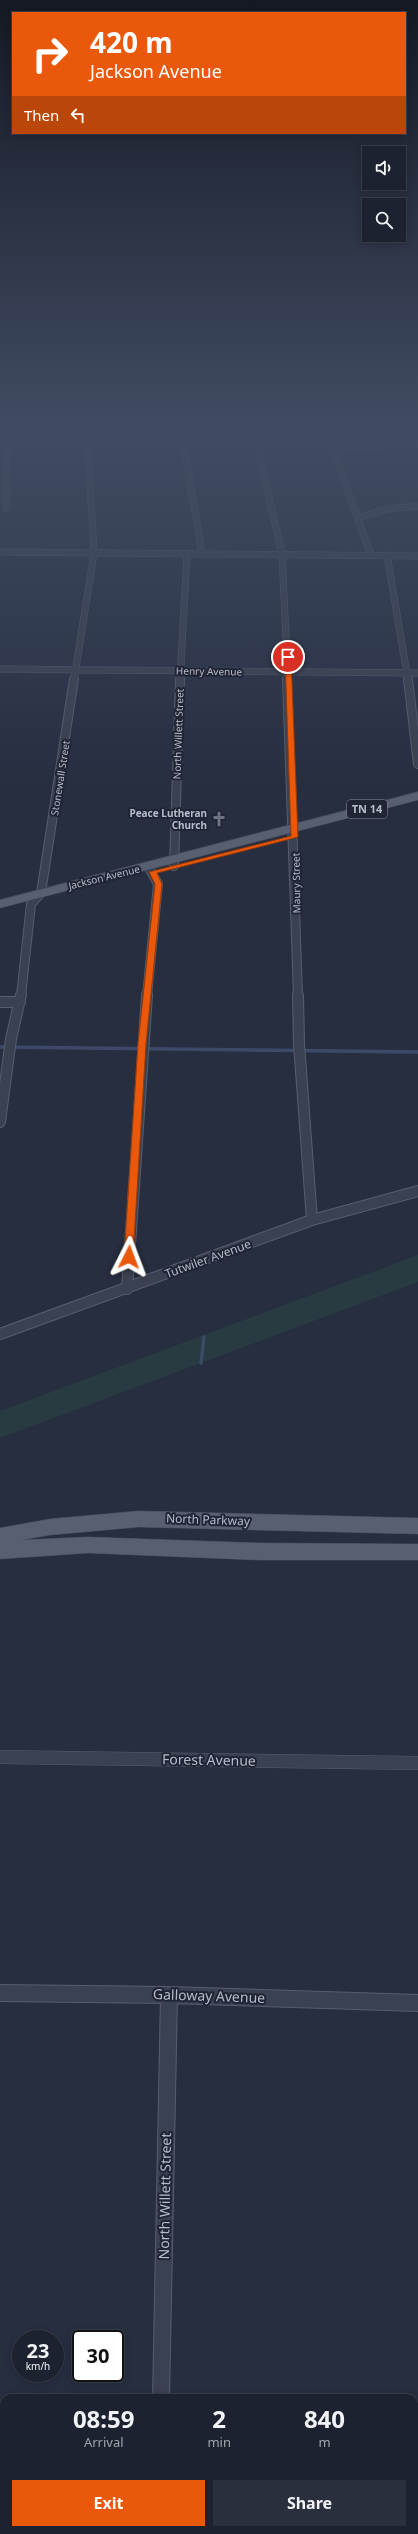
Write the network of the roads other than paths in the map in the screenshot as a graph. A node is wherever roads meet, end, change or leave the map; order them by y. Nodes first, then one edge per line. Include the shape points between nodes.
1 (94, 546) edge
2 (201, 546) edge
3 (280, 546) edge
4 (368, 546) edge
5 (0, 552) edge
6 (94, 553) junction
7 (187, 554) junction
8 (202, 554) junction
9 (282, 554) junction
10 (371, 555) junction
11 (387, 555) junction
12 (418, 556) edge
13 (0, 669) edge
14 (77, 670) junction
15 (180, 671) junction
16 (289, 672) junction
17 (407, 673) junction
18 (418, 673) edge
19 (418, 764) edge
20 (418, 796) edge
21 (418, 804) edge
22 (294, 832) junction
23 (174, 862) junction
24 (151, 869) junction
25 (41, 893) junction
26 (0, 904) edge
27 (31, 904) junction
28 (0, 912) edge
29 (0, 1002) edge
30 (20, 1002) junction
31 (2, 1095) edge
32 (0, 1122) edge
33 (418, 1191) edge
34 (312, 1220) junction
35 (127, 1289) junction
36 (0, 1334) edge
37 (418, 1526) edge
38 (50, 1527) junction
39 (0, 1532) edge
40 (0, 1536) edge
41 (63, 1547) junction
42 (0, 1551) edge
43 (418, 1552) edge
44 (0, 1563) edge
45 (0, 1757) edge
46 (418, 1763) edge
47 (0, 1993) edge
48 (169, 1995) junction
49 (418, 2003) edge
50 (161, 2394) edge

1 - 6 street, Stonewall Street
2 - 8 street
3 - 9 street, Maury Street
4 - 10 street
5 - 6 street
6 - 7 street
6 - 14 street, Stonewall Street
7 - 8 street
7 - 15 street, North Willett Street
8 - 9 street
9 - 10 street
9 - 16 street, Maury Street
10 - 11 street
11 - 12 street
11 - 17 street
13 - 14 street, Henry Avenue
14 - 15 street, Henry Avenue
14 - 25 street, Stonewall Street
15 - 16 street, Henry Avenue
15 - 23 street, North Willett Street
16 - 17 street, Henry Avenue
16 - 22 street, Maury Street
17 - 18 street, Henry Avenue
17 - 19 street
20 - 22 main road, Jackson Avenue / TN 14
21 - 22 main road, Jackson Avenue / TN 14
22 - 23 main road, Jackson Avenue / TN 14
22 - 34 street, Maury Street via 300,1049
23 - 24 main road, Jackson Avenue / TN 14
24 - 25 main road, Jackson Avenue / TN 14
24 - 27 main road, Jackson Avenue / TN 14
24 - 35 street via 158,884 141,1048
25 - 26 main road, Jackson Avenue / TN 14
25 - 27 street
27 - 28 main road, Jackson Avenue / TN 14
27 - 30 street
29 - 30 street
30 - 31 street
31 - 32 street
33 - 34 street, Tutwiler Avenue
34 - 35 street, Tutwiler Avenue
35 - 36 street, Tutwiler Avenue
37 - 38 main road, North Parkway via 139,1519
38 - 39 main road
38 - 40 main road, North Parkway
41 - 42 main road
41 - 43 main road
41 - 44 main road
45 - 46 street, Forest Avenue
47 - 48 street, Galloway Avenue
48 - 49 street, Galloway Avenue
48 - 50 street, North Willett Street

